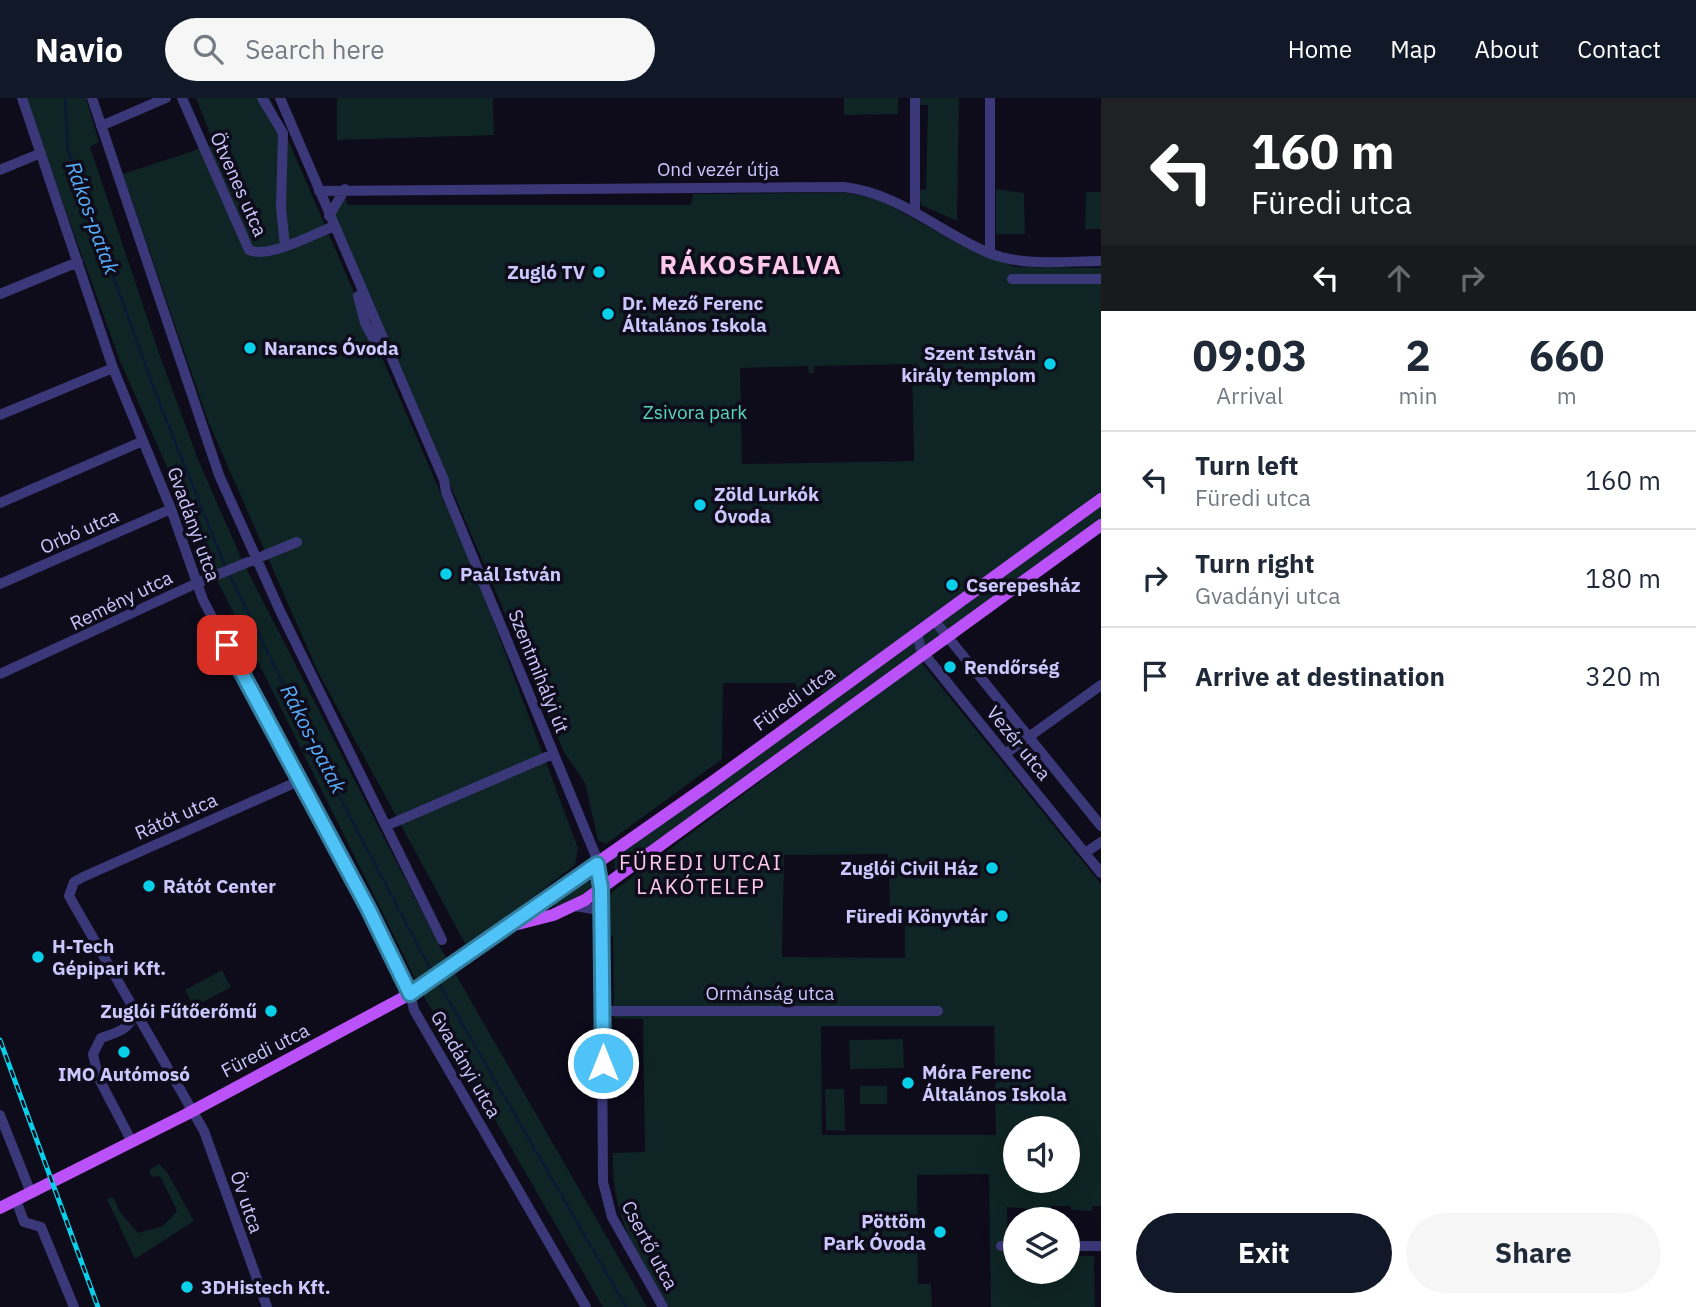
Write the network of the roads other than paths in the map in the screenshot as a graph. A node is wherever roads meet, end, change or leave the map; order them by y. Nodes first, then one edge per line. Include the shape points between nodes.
1 (22, 98) edge
2 (92, 98) edge
3 (166, 98) edge
4 (181, 98) edge
5 (262, 98) edge
6 (915, 98) edge
7 (990, 98) edge
8 (282, 99) edge
9 (101, 126) junction
10 (41, 153) junction
11 (0, 170) edge
12 (345, 189) junction
13 (319, 191) junction
14 (915, 213) junction
15 (331, 221) junction
16 (285, 246) junction
17 (990, 253) junction
18 (1101, 261) edge
19 (78, 262) junction
20 (1012, 279) dead end
21 (1101, 279) edge
22 (0, 294) edge
23 (113, 368) junction
24 (0, 415) edge
25 (143, 441) junction
26 (1101, 499) edge
27 (0, 503) edge
28 (171, 509) junction
29 (1101, 525) edge
30 (297, 542) dead end
31 (256, 557) junction
32 (197, 583) junction
33 (0, 584) edge
34 (934, 620) junction
35 (917, 633) junction
36 (948, 636) junction
37 (924, 654) junction
38 (0, 674) edge
39 (1101, 685) edge
40 (1029, 736) junction
41 (553, 754) junction
42 (1005, 754) junction
43 (301, 780) junction
44 (386, 826) junction
45 (1101, 826) edge
46 (1101, 842) edge
47 (1085, 853) junction
48 (597, 864) junction
49 (1101, 873) edge
50 (70, 888) joint
51 (601, 888) junction
52 (575, 906) junction
53 (602, 915) junction
54 (508, 927) junction
55 (442, 940) dead end
56 (410, 994) junction
57 (135, 1010) junction
58 (603, 1011) junction
59 (938, 1011) dead end
60 (194, 1110) junction
61 (0, 1115) edge
62 (132, 1142) junction
63 (31, 1193) junction
64 (16, 1200) junction
65 (0, 1208) edge
66 (1080, 1246) edge
67 (1101, 1246) edge
68 (74, 1307) edge
69 (267, 1307) edge
70 (586, 1307) edge
71 (663, 1307) edge

1 - 10 street, Gvadányi utca
2 - 9 street, Gvadányi utca
3 - 9 street
4 - 16 street, Ötvenes utca via 249,250 256,254
5 - 16 street via 283,134
6 - 14 street
7 - 17 street
8 - 13 street, Szentmihályi út
9 - 31 street, Gvadányi utca via 219,475
10 - 11 street
10 - 19 street, Gvadányi utca
12 - 13 street, Ond vezér útja
12 - 14 street, Ond vezér útja via 844,187 880,195
12 - 15 street
13 - 15 street, Szentmihályi út
14 - 17 street, Ond vezér útja
15 - 16 street
15 - 41 street, Szentmihályi út via 357,279 365,323 396,374 444,480
17 - 18 street, Ond vezér útja via 1027,261
19 - 22 street
19 - 23 street, Gvadányi utca
20 - 21 street
23 - 24 street
23 - 25 street, Gvadányi utca
25 - 27 street
25 - 28 street, Gvadányi utca
26 - 34 main road, Füredi utca
28 - 32 street, Gvadányi utca
28 - 33 street, Orbó utca
29 - 36 main road, Füredi utca
30 - 31 street, Remény utca
31 - 32 street, Remény utca
31 - 44 street, Gvadányi utca
32 - 38 street, Remény utca
32 - 43 street, Gvadányi utca
34 - 35 main road, Füredi utca
34 - 36 street, Vezér utca
35 - 37 street, Vezér utca
35 - 48 main road, Füredi utca
36 - 37 main road, Füredi utca
36 - 40 street, Vezér utca
37 - 42 street, Vezér utca
37 - 51 main road, Füredi utca
39 - 40 street
40 - 42 street
40 - 45 street, Vezér utca
41 - 44 street
41 - 48 street, Szentmihályi út
42 - 47 street, Vezér utca
43 - 50 street, Rátót utca via 82,877
43 - 56 street, Gvadányi utca
44 - 55 street, Gvadányi utca
46 - 47 street
47 - 49 street, Vezér utca
48 - 51 street, Csertő utca
48 - 54 main road, Füredi utca
50 - 57 street, Öv utca via 69,896
51 - 52 main road, Füredi utca
51 - 53 street, Csertő utca
52 - 53 street
52 - 54 main road, Füredi utca
53 - 58 street, Csertő utca
54 - 56 main road, Füredi utca
56 - 60 main road, Füredi utca
56 - 70 street, Gvadányi utca via 414,1010
57 - 60 street, Öv utca
57 - 62 street via 132,1022 101,1038 93,1054 98,1077
58 - 59 street, Ormánság utca
58 - 71 street, Csertő utca via 606,1197 612,1217
60 - 62 main road, Füredi utca
60 - 69 street, Öv utca
61 - 63 street
62 - 63 main road, Füredi utca
63 - 64 main road, Füredi utca
64 - 65 main road, Füredi utca
64 - 68 street via 24,1222 41,1227
66 - 67 street

